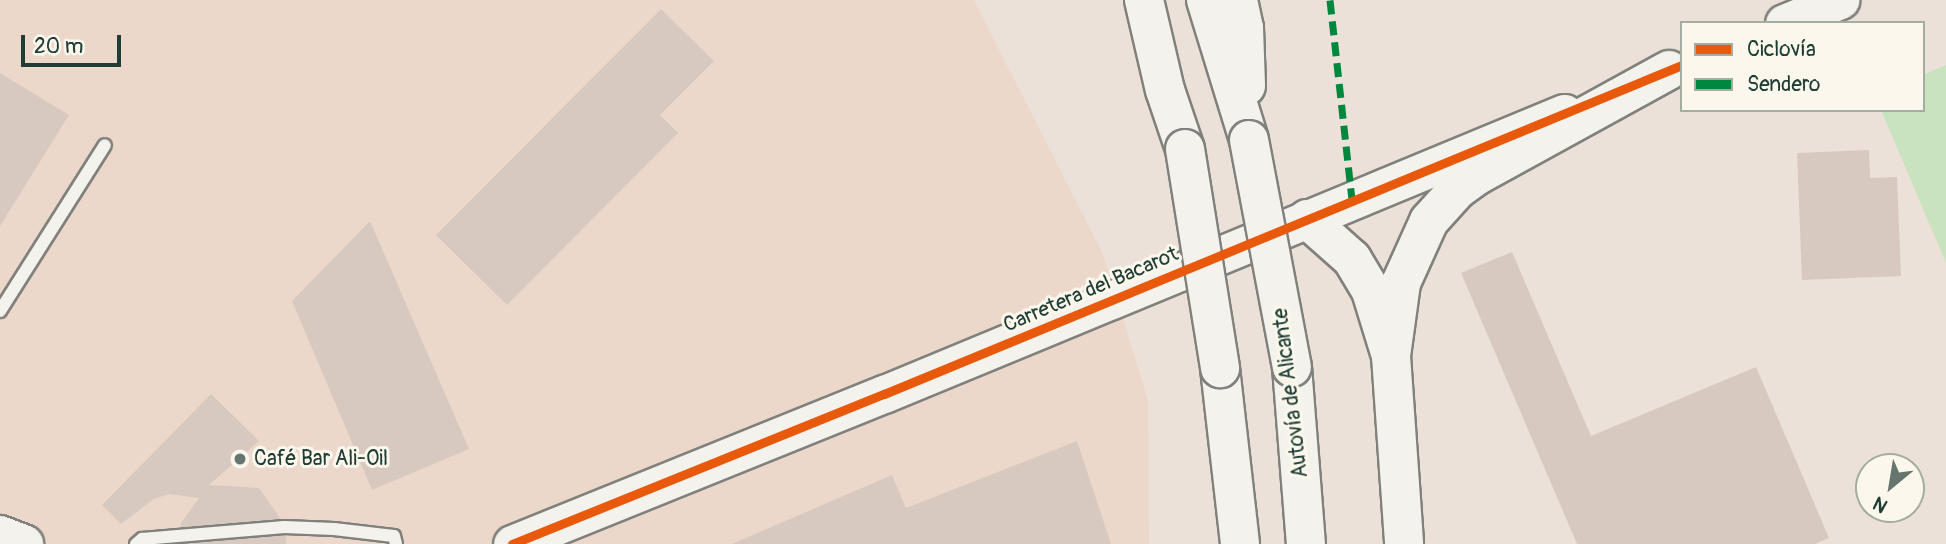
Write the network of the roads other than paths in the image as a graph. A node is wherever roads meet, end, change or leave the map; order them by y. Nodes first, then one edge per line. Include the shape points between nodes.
1 (1132, 0) edge
2 (1144, 0) edge
3 (1206, 0) edge
4 (1238, 0) edge
5 (1840, 0) edge
6 (1789, 21) edge
7 (1155, 49) junction
8 (1675, 67) edge
9 (1248, 141) junction
10 (105, 145) dead end
11 (1307, 219) junction
12 (0, 311) edge
13 (1391, 356) junction
14 (1234, 477) junction
15 (0, 535) edge
16 (24, 544) edge
17 (136, 544) edge
18 (396, 544) edge
19 (512, 544) edge
20 (1229, 544) edge
21 (1240, 544) edge
22 (1306, 544) edge
23 (1404, 544) edge

1 - 7 main road
2 - 7 main road
3 - 9 main road, Autovía de Alicante
4 - 9 main road via 1244,28
5 - 6 street
7 - 14 main road, bridge via 1185,149
8 - 11 street, Carretera del Bacarot
8 - 13 main road via 1457,190 1429,221 1402,283
9 - 22 main road, Autovía de Alicante, bridge via 1292,367
10 - 12 lane
11 - 13 main road via 1352,259 1371,291
11 - 19 street, Carretera del Bacarot
13 - 23 main road
14 - 20 main road
14 - 21 main road
15 - 16 main road
17 - 18 lane via 142,539 284,527 394,536

